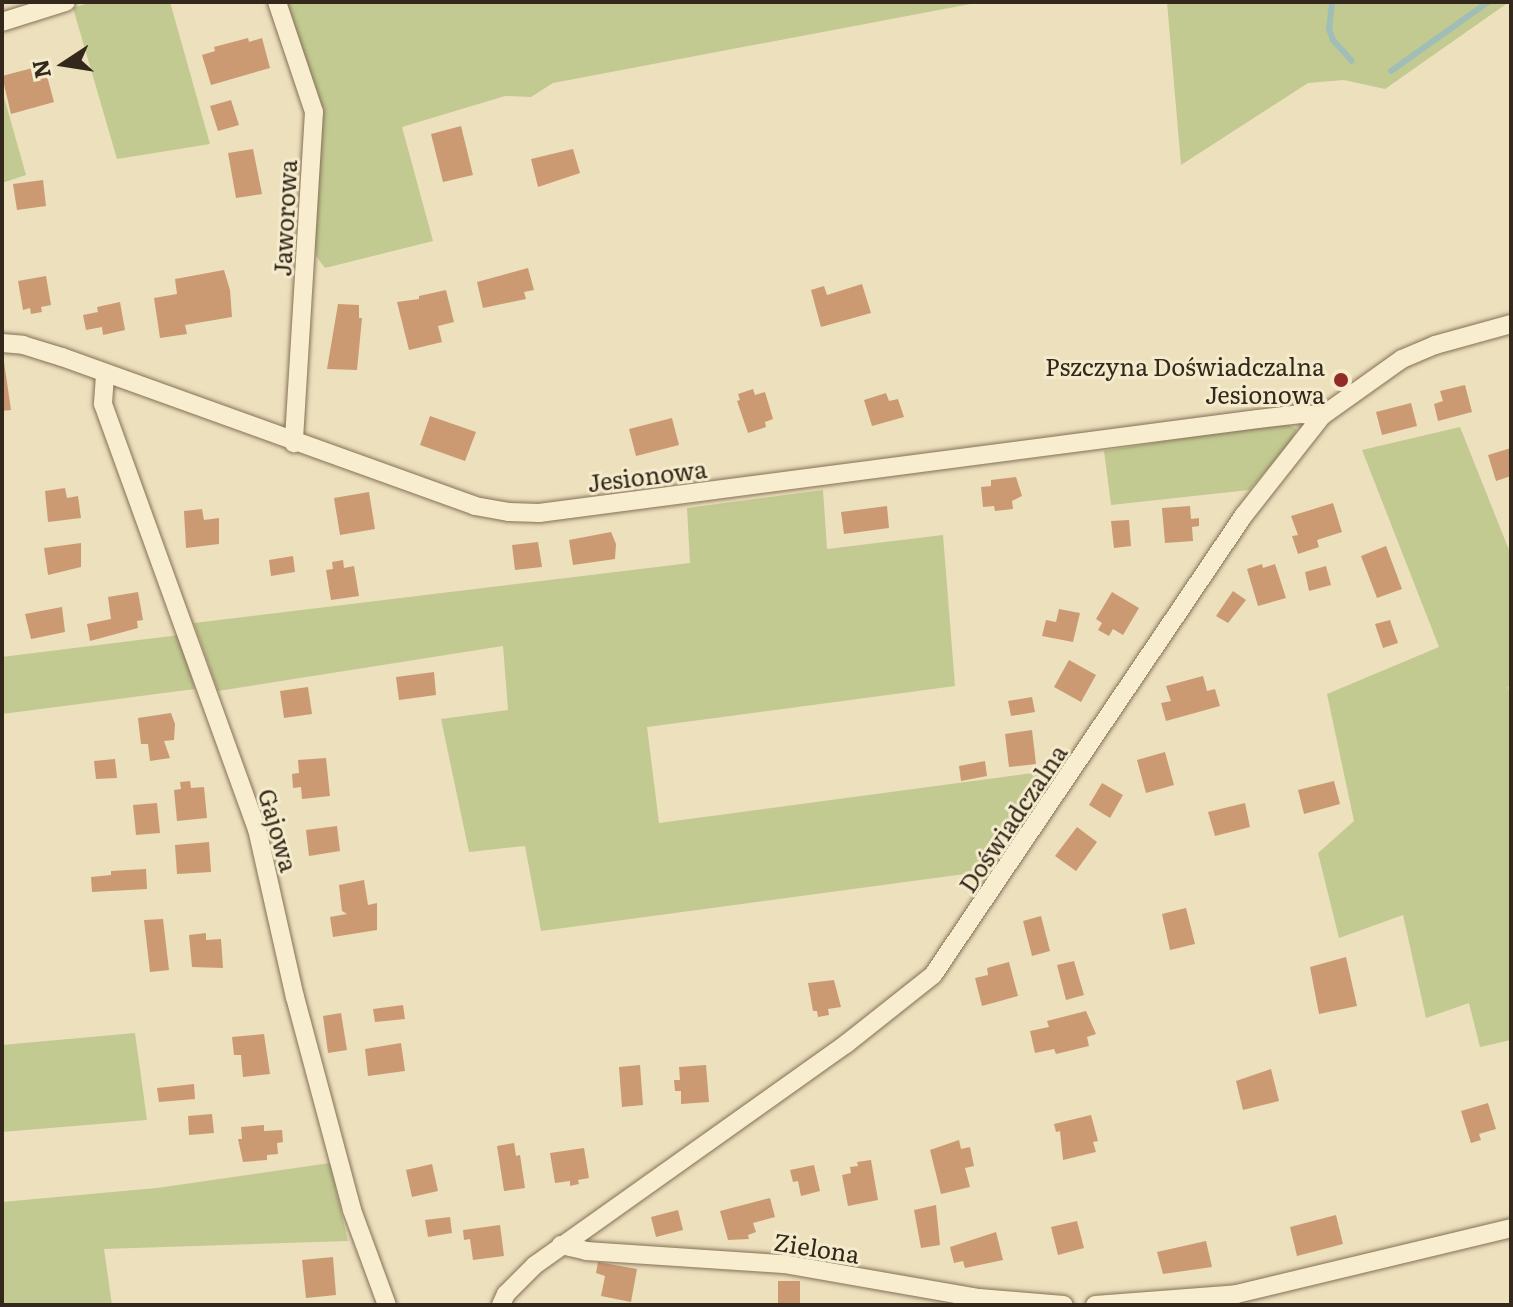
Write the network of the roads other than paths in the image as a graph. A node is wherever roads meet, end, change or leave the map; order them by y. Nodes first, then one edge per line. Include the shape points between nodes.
1 (66, 2) edge
2 (277, 2) edge
3 (2, 22) edge
4 (1511, 324) edge
5 (2, 343) edge
6 (105, 375) junction
7 (1322, 416) junction
8 (294, 443) junction
9 (1511, 1228) edge
10 (561, 1245) junction
11 (387, 1305) edge
12 (501, 1305) edge
13 (1064, 1305) edge
14 (1095, 1305) edge

1 - 3 street
2 - 8 street, Jaworowa via 314,112
4 - 7 street, Doświadczalna via 1402,359
5 - 6 street, Jesionowa via 23,345
6 - 8 street, Jesionowa
6 - 11 street, Gajowa via 103,404 257,829 352,1210
7 - 8 street, Jesionowa via 1258,419 539,513 475,506
7 - 10 street, Doświadczalna via 1235,528 933,975 846,1044
9 - 14 street via 1237,1294
10 - 12 street, Doświadczalna via 506,1294
10 - 13 street, Zielona via 784,1264 979,1298

